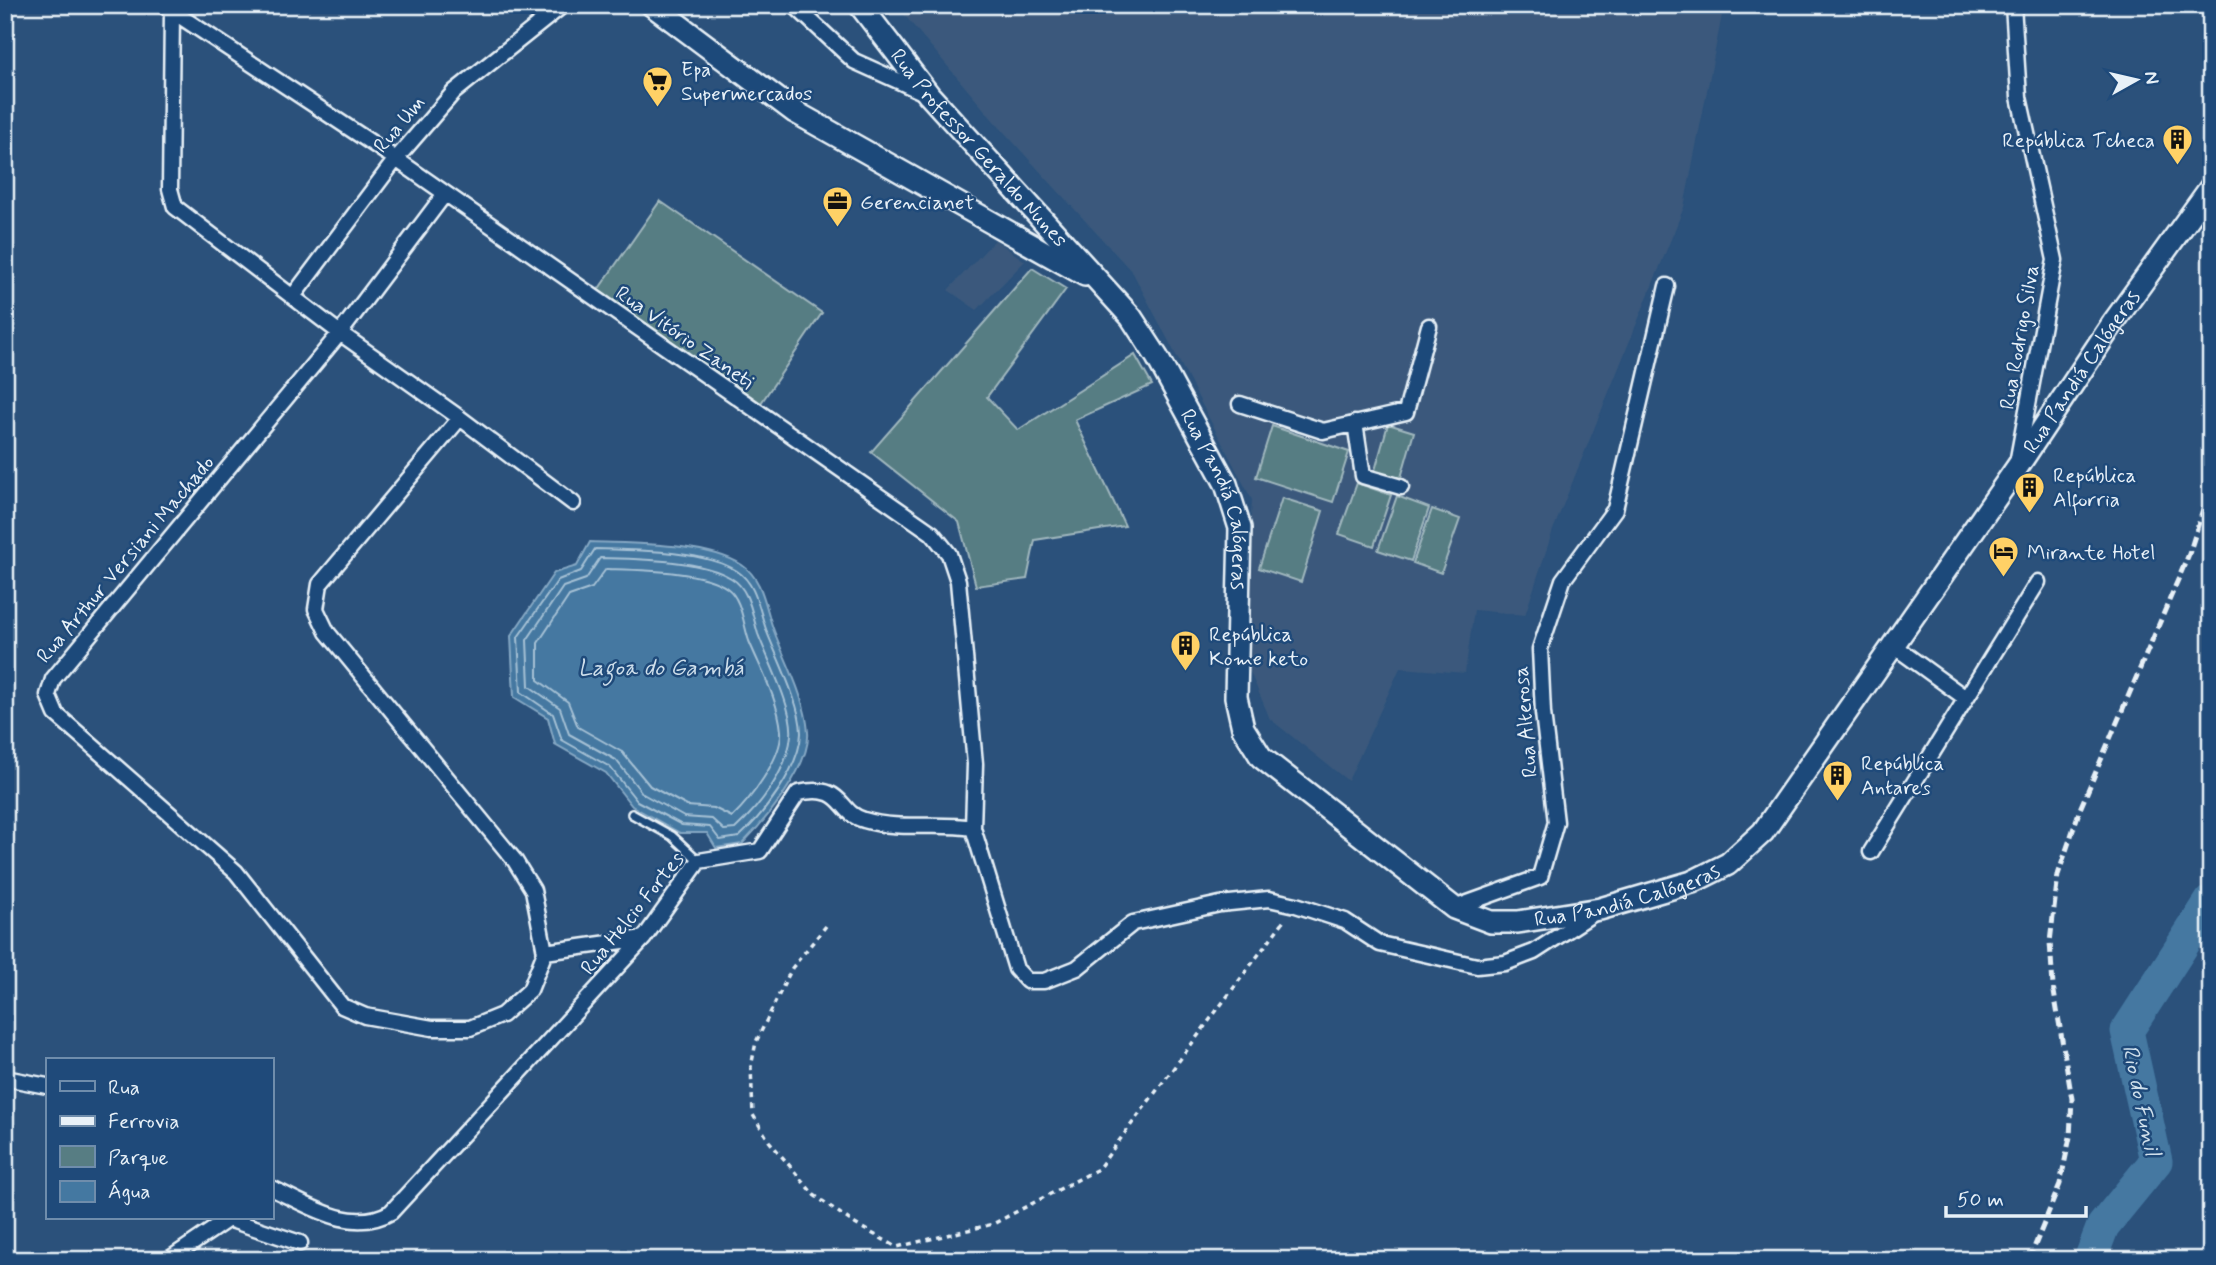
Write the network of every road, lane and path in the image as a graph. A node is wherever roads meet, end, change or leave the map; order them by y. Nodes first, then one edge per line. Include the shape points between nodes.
1 (563, 5) edge
2 (653, 5) edge
3 (794, 5) edge
4 (860, 5) edge
5 (2013, 5) edge
6 (167, 9) edge
7 (929, 95) junction
8 (396, 159) junction
9 (2210, 190) edge
10 (444, 195) junction
11 (1102, 285) junction
12 (1667, 286) dead end
13 (294, 295) junction
14 (1429, 326) dead end
15 (340, 333) junction
16 (1240, 404) dead end
17 (460, 418) junction
18 (1355, 424) junction
19 (2016, 468) junction
20 (1401, 487) dead end
21 (573, 503) dead end
22 (2038, 582) dead end
23 (1891, 644) junction
24 (1964, 697) junction
25 (632, 814) dead end
26 (973, 828) junction
27 (1871, 852) dead end
28 (699, 861) junction
29 (1296, 905) junction
30 (1454, 908) junction
31 (1600, 909) junction
32 (826, 926) dead end
33 (644, 938) junction
34 (545, 952) junction
35 (5, 1078) edge
36 (46, 1086) edge
37 (273, 1189) edge
38 (225, 1220) edge
39 (229, 1220) edge
40 (300, 1243) dead end
41 (168, 1260) edge

1 - 8 street, Rua Um via 454,92
2 - 11 street via 795,112
3 - 7 street via 854,61
4 - 7 street, Rua Professor Geraldo Nunes
5 - 19 street, Rua Rodrigo Silva via 2019,97 2054,260
6 - 8 street, Rua Vitório Zaneti
6 - 13 street via 170,189 175,207
7 - 11 street, Rua Professor Geraldo Nunes
8 - 10 street, Rua Vitório Zaneti
8 - 13 street, Rua Um
9 - 19 street, Rua Pandiá Calógeras
10 - 15 street, Rua Arthur Versiani Machado
10 - 26 street, Rua Vitório Zaneti via 932,533 949,554 958,581 975,764
11 - 30 street, Rua Pandiá Calógeras via 1131,317 1157,357 1226,484 1240,528 1236,696 1243,728 1261,757 1286,779
12 - 30 street, Rua Alterosa via 1615,509 1563,580 1540,649 1556,822 1540,877
13 - 15 street
14 - 18 street via 1406,412
15 - 17 street
15 - 34 street, Rua Arthur Versiani Machado via 53,679 47,695 56,713 236,872 342,1006 365,1016 432,1028 470,1028 502,1015 530,989
16 - 18 street via 1323,431
17 - 21 street
17 - 34 street via 320,584 316,609 327,632 515,861 533,890
18 - 20 street via 1363,476
19 - 23 street, Rua Pandiá Calógeras
22 - 24 street
23 - 24 street
23 - 31 street, Rua Pandiá Calógeras via 1763,832 1728,864 1692,882
24 - 27 street
25 - 28 lane via 672,836
26 - 28 street, Rua Helcio Fortes via 904,827 860,820 836,795 814,789 798,793 760,851
26 - 29 street via 1016,969 1027,981 1044,981 1077,968 1133,923 1220,904 1269,899
28 - 33 street, Rua Helcio Fortes
29 - 31 street via 1345,921 1380,944 1477,966 1505,963 1534,952
29 - 32 path via 1098,1169 993,1224 897,1247 814,1195 753,1115 751,1067 756,1042 792,968
30 - 31 street, Rua Pandiá Calógeras via 1491,922
33 - 34 street
33 - 37 street, Rua Helcio Fortes via 391,1212 372,1221 352,1222
35 - 36 street
38 - 41 street
39 - 40 street

